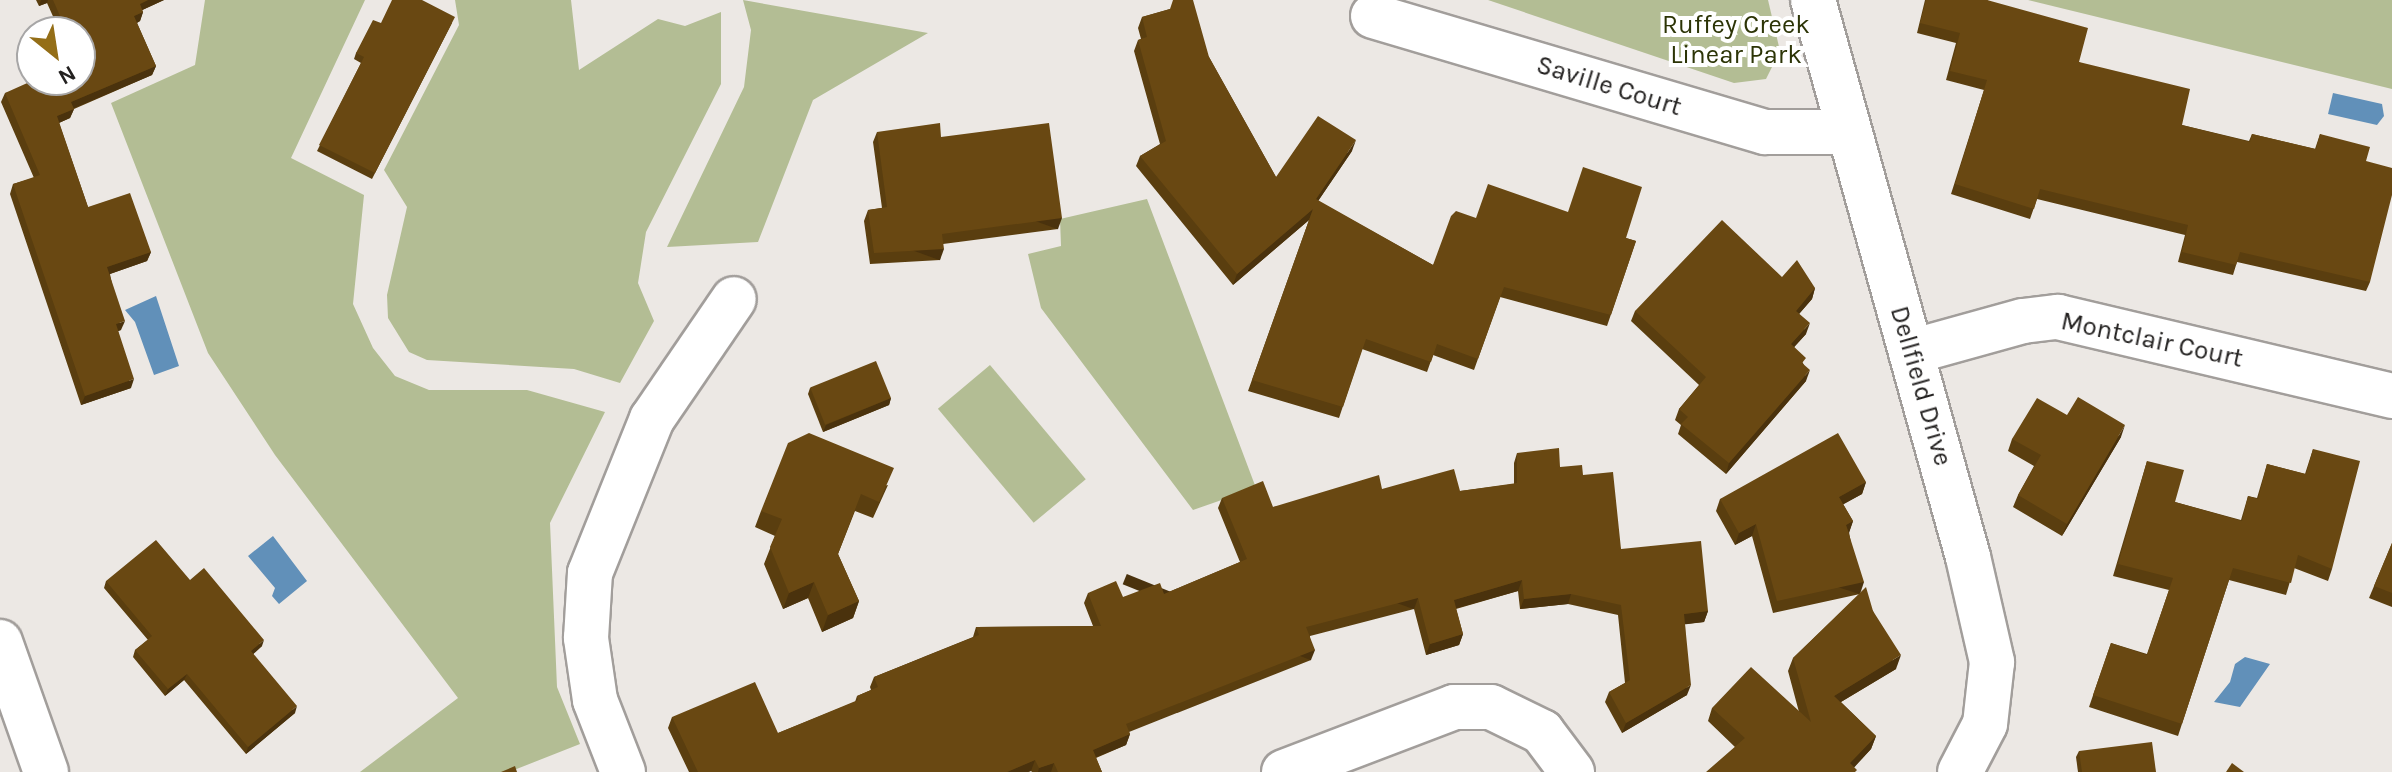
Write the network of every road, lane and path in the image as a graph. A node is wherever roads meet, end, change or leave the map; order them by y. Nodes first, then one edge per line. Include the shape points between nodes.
1 (1813, 0) edge
2 (1373, 16) dead end
3 (1848, 132) junction
4 (734, 299) dead end
5 (1911, 352) junction
6 (2392, 396) edge
7 (0, 642) edge
8 (46, 772) edge
9 (623, 772) edge
10 (1284, 772) edge
11 (1572, 772) edge
12 (1960, 772) edge

1 - 3 street, Dellfield Drive
2 - 3 street, Saville Court via 1765,132
3 - 5 street, Dellfield Drive
4 - 9 street via 652,419 590,573 586,638 595,700
5 - 6 street, Montclair Court via 2023,321 2058,317
5 - 12 street, Dellfield Drive via 1992,662 1985,724
7 - 8 street
10 - 11 street via 1454,707 1491,707 1521,717 1542,732

